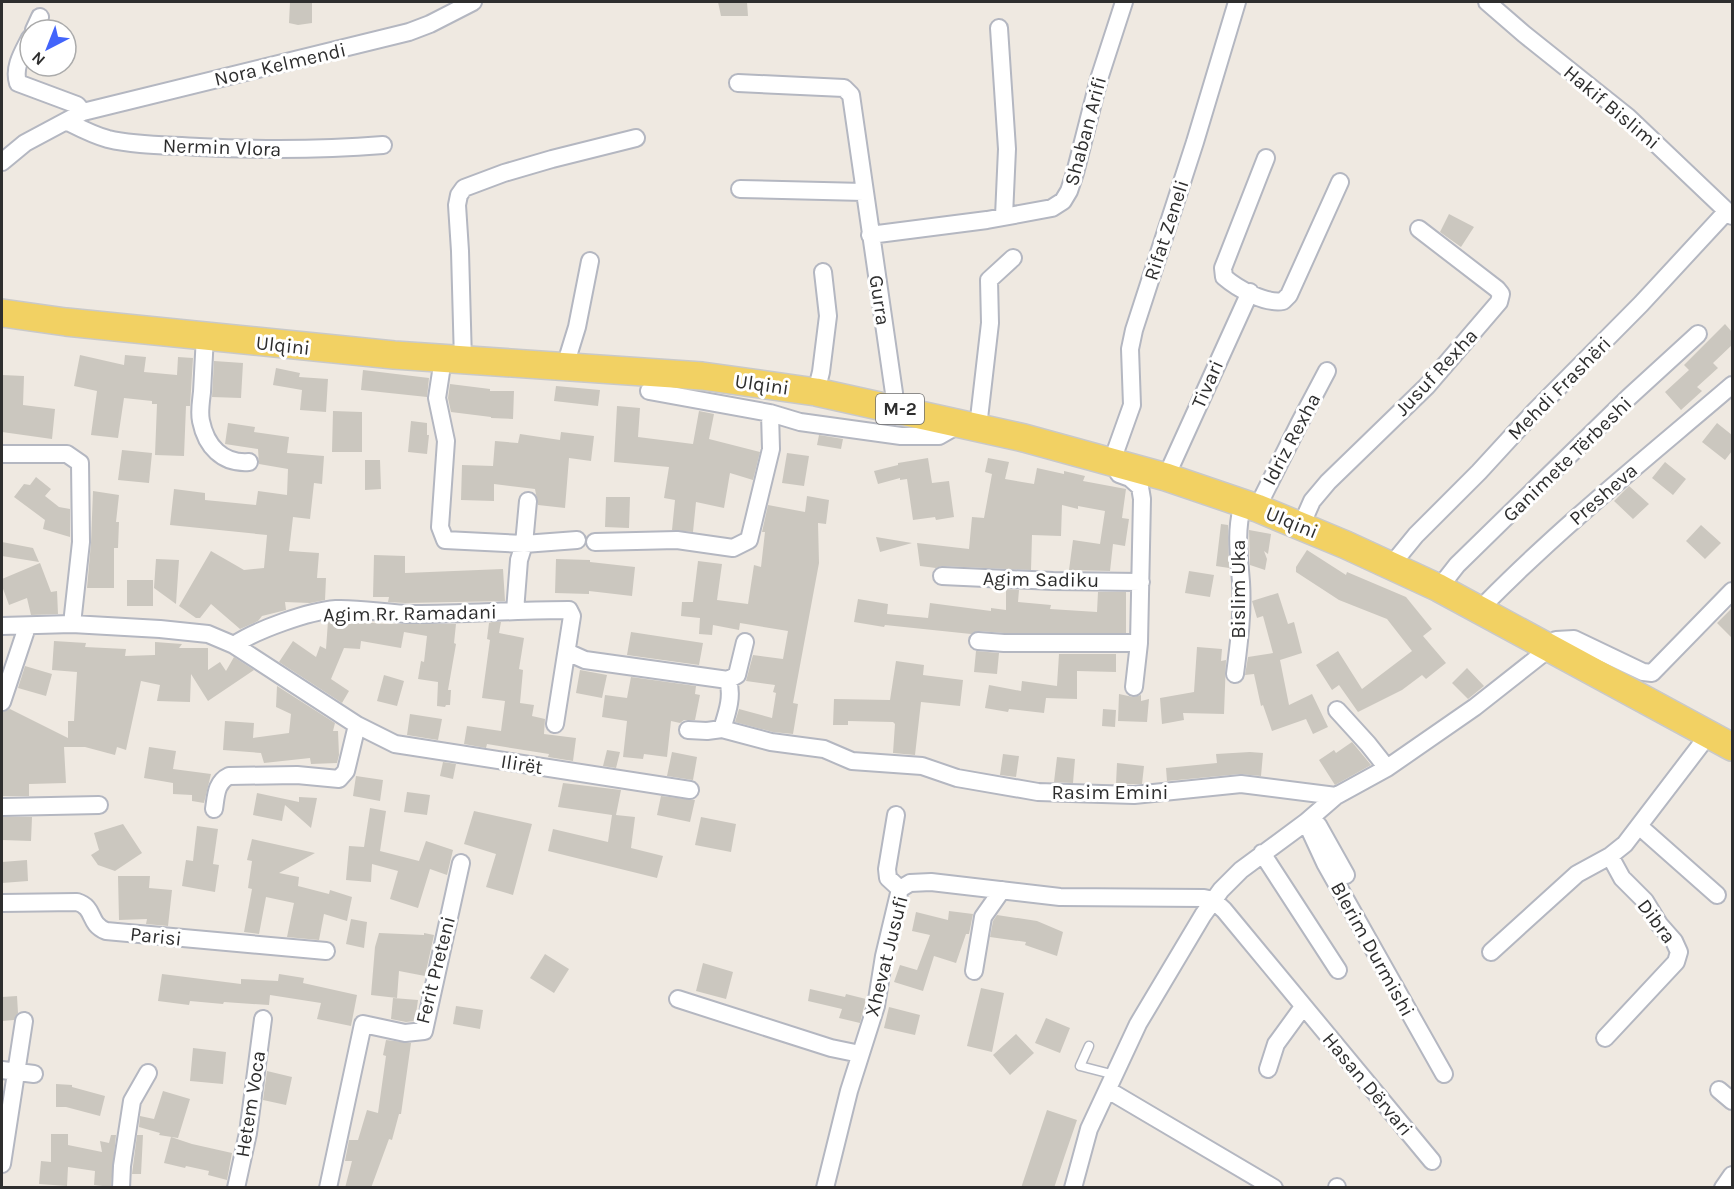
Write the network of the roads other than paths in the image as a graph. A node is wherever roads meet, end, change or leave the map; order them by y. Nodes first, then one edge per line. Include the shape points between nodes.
1 (473, 2) edge
2 (1124, 2) edge
3 (1237, 2) edge
4 (1487, 2) edge
5 (999, 28) dead end
6 (18, 63) edge
7 (9, 77) edge
8 (738, 83) dead end
9 (83, 112) junction
10 (66, 121) junction
11 (636, 138) dead end
12 (383, 145) dead end
13 (1266, 158) dead end
14 (2, 162) edge
15 (1340, 182) dead end
16 (740, 189) dead end
17 (864, 192) junction
18 (1730, 214) edge
19 (1004, 216) junction
20 (1419, 229) dead end
21 (870, 235) junction
22 (1013, 258) dead end
23 (590, 261) dead end
24 (823, 272) dead end
25 (1250, 292) junction
26 (2, 313) edge
27 (1698, 334) dead end
28 (205, 336) junction
29 (453, 360) junction
30 (565, 366) junction
31 (1327, 371) dead end
32 (1732, 385) edge
33 (649, 391) dead end
34 (816, 392) junction
35 (894, 408) junction
36 (770, 412) junction
37 (967, 425) junction
38 (2, 454) edge
39 (1112, 461) junction
40 (249, 462) dead end
41 (1166, 477) junction
42 (528, 501) dead end
43 (1250, 506) junction
44 (1301, 526) junction
45 (577, 540) dead end
46 (595, 542) dead end
47 (524, 544) junction
48 (1394, 566) junction
49 (942, 576) dead end
50 (1141, 582) junction
51 (1439, 588) junction
52 (1732, 591) edge
53 (1482, 610) junction
54 (515, 611) junction
55 (72, 624) junction
56 (2, 626) edge
57 (27, 627) junction
58 (978, 641) dead end
59 (745, 642) dead end
60 (1139, 643) junction
61 (234, 645) junction
62 (1549, 647) junction
63 (567, 652) junction
64 (1234, 674) dead end
65 (728, 680) junction
66 (1134, 687) dead end
67 (2, 702) edge
68 (1337, 710) dead end
69 (555, 724) dead end
70 (357, 725) junction
71 (722, 729) junction
72 (688, 730) dead end
73 (1708, 734) junction
74 (1732, 747) edge
75 (1387, 768) junction
76 (690, 790) dead end
77 (1336, 796) junction
78 (99, 805) dead end
79 (2, 807) edge
80 (214, 809) dead end
81 (896, 815) dead end
82 (1310, 819) junction
83 (1639, 826) junction
84 (1262, 853) junction
85 (1610, 856) junction
86 (460, 863) dead end
87 (1346, 875) dead end
88 (900, 889) junction
89 (1002, 890) junction
90 (1717, 895) dead end
91 (1213, 900) junction
92 (2, 903) edge
93 (326, 951) dead end
94 (1491, 952) dead end
95 (1338, 970) dead end
96 (974, 971) dead end
97 (678, 999) dead end
98 (1303, 1006) junction
99 (264, 1019) dead end
100 (24, 1021) dead end
101 (1605, 1038) dead end
102 (1089, 1046) dead end
103 (860, 1054) junction
104 (1268, 1069) dead end
105 (9, 1071) edge
106 (148, 1073) dead end
107 (34, 1074) dead end
108 (1444, 1074) dead end
109 (1111, 1082) junction
110 (1719, 1090) dead end
111 (1732, 1101) edge
112 (1432, 1161) dead end
113 (2, 1164) edge
114 (1732, 1175) edge
115 (122, 1188) edge
116 (236, 1188) edge
117 (328, 1188) edge
118 (825, 1188) edge
119 (1073, 1188) edge
120 (1274, 1188) edge
121 (1723, 1188) edge

1 - 9 street, Nora Kelmendi via 409,32
2 - 19 street, Shaban Arifi via 1070,190 1052,208
3 - 39 street, Rifat Zeneli via 1134,330 1130,349 1132,405
4 - 18 street, Hakif Bislimi via 1628,117
5 - 19 street via 1007,149
6 - 7 street
7 - 9 street via 77,105
8 - 17 street, Gurra via 844,88 851,95
9 - 10 street, Nora Kelmendi
10 - 12 street, Nermin Vlora via 107,138 157,145 273,150
10 - 14 street, Nora Kelmendi via 25,143
11 - 29 street via 552,159 464,188 457,205 460,251
13 - 25 street via 1223,268 1224,277
15 - 25 street via 1289,295 1275,303
16 - 17 street
17 - 21 street, Gurra
18 - 48 street, Mehdi Frashëri via 1416,535
19 - 21 street, Shaban Arifi
20 - 44 street, Jusuf Rexha via 1497,289 1501,294 1499,302 1427,386 1328,482 1312,501
21 - 35 street, Gurra
22 - 37 street via 989,280 990,322
23 - 30 street
24 - 34 street, Ulqini via 828,315
25 - 41 street, Tivari
26 - 28 main road, Ulqini / M-2
27 - 51 street, Ganimete Tërbeshi via 1457,565
28 - 29 main road, Ulqini / M-2
28 - 40 street via 200,419 215,451 237,463
29 - 30 main road, Ulqini / M-2
29 - 47 street via 437,398 446,441 440,527 445,540
30 - 34 main road, Ulqini / M-2 via 702,376
31 - 43 street, Idriz Rexha
32 - 53 street, Presheva via 1566,526
33 - 36 street
34 - 35 main road, Ulqini / M-2
35 - 37 main road, Ulqini / M-2
36 - 37 street via 800,422 902,436 939,436
36 - 46 street via 771,449 749,540 733,548 676,540
37 - 39 main road, Ulqini / M-2
38 - 55 street via 68,454 80,463 81,542
39 - 41 main road, Ulqini / M-2
39 - 50 street via 1119,474 1140,487
41 - 43 main road, Ulqini / M-2
42 - 47 street
43 - 44 main road, Ulqini / M-2
43 - 64 street, Bislim Uka via 1239,518 1241,616
44 - 48 main road, Ulqini / M-2
45 - 47 street
47 - 54 street
48 - 51 main road, Ulqini / M-2
49 - 50 street, Agim Sadiku
50 - 60 street
51 - 53 main road, Ulqini / M-2
52 - 62 street via 1652,673 1574,639 1562,638
53 - 62 main road, Ulqini / M-2
54 - 61 street, Agim Rr. Ramadani via 412,614 337,609 266,628
54 - 63 street, Agim Rr. Ramadani via 569,610 572,616
55 - 57 street
55 - 61 street via 191,631
56 - 57 street
57 - 67 street
58 - 60 street
59 - 65 street via 737,675
60 - 66 street
61 - 70 street, Ilirët
62 - 73 main road, Ulqini / M-2
62 - 75 street via 1474,707
63 - 65 street via 585,660
63 - 69 street, Agim Rr. Ramadani
65 - 71 street via 729,706
68 - 75 street
70 - 76 street, Ilirët via 396,744
70 - 80 street via 346,771 339,779 229,776 219,786
71 - 72 street
71 - 77 street, Rasim Emini via 771,742 824,748 852,761 922,766 957,778 1038,792 1134,795 1240,784
73 - 74 main road, Ulqini / M-2
73 - 83 street
75 - 77 street
77 - 82 street
78 - 79 street
81 - 88 street via 887,869 888,878
82 - 84 street
82 - 87 street, Blerim Durmishi
82 - 108 street, Blerim Durmishi via 1325,863
83 - 85 street
83 - 90 street
84 - 91 street
84 - 95 street, Blerim Durmishi
85 - 94 street via 1577,874
85 - 101 street, Dibra via 1622,878 1645,901 1679,952 1677,962
86 - 117 street, Ferit Preteni via 424,1031 405,1033 363,1024
88 - 89 street, Xhevat Jusufi via 910,883 931,882
88 - 103 street, Xhevat Jusufi via 876,1006
89 - 91 street, Xhevat Jusufi via 1060,897
89 - 96 street via 983,917
91 - 98 street, Hasan Dërvari
91 - 109 street via 1138,1024
92 - 93 street, Parisi via 85,904 98,928 106,932
97 - 103 street
98 - 104 street via 1276,1044
98 - 112 street, Hasan Dërvari
99 - 116 street, Hetem Voca
100 - 105 street
102 - 109 lane via 1080,1066
103 - 118 street, Xhevat Jusufi
105 - 107 street
105 - 113 street
106 - 115 street via 132,1101
109 - 119 street via 1089,1129
109 - 120 street
110 - 111 street
114 - 121 street

